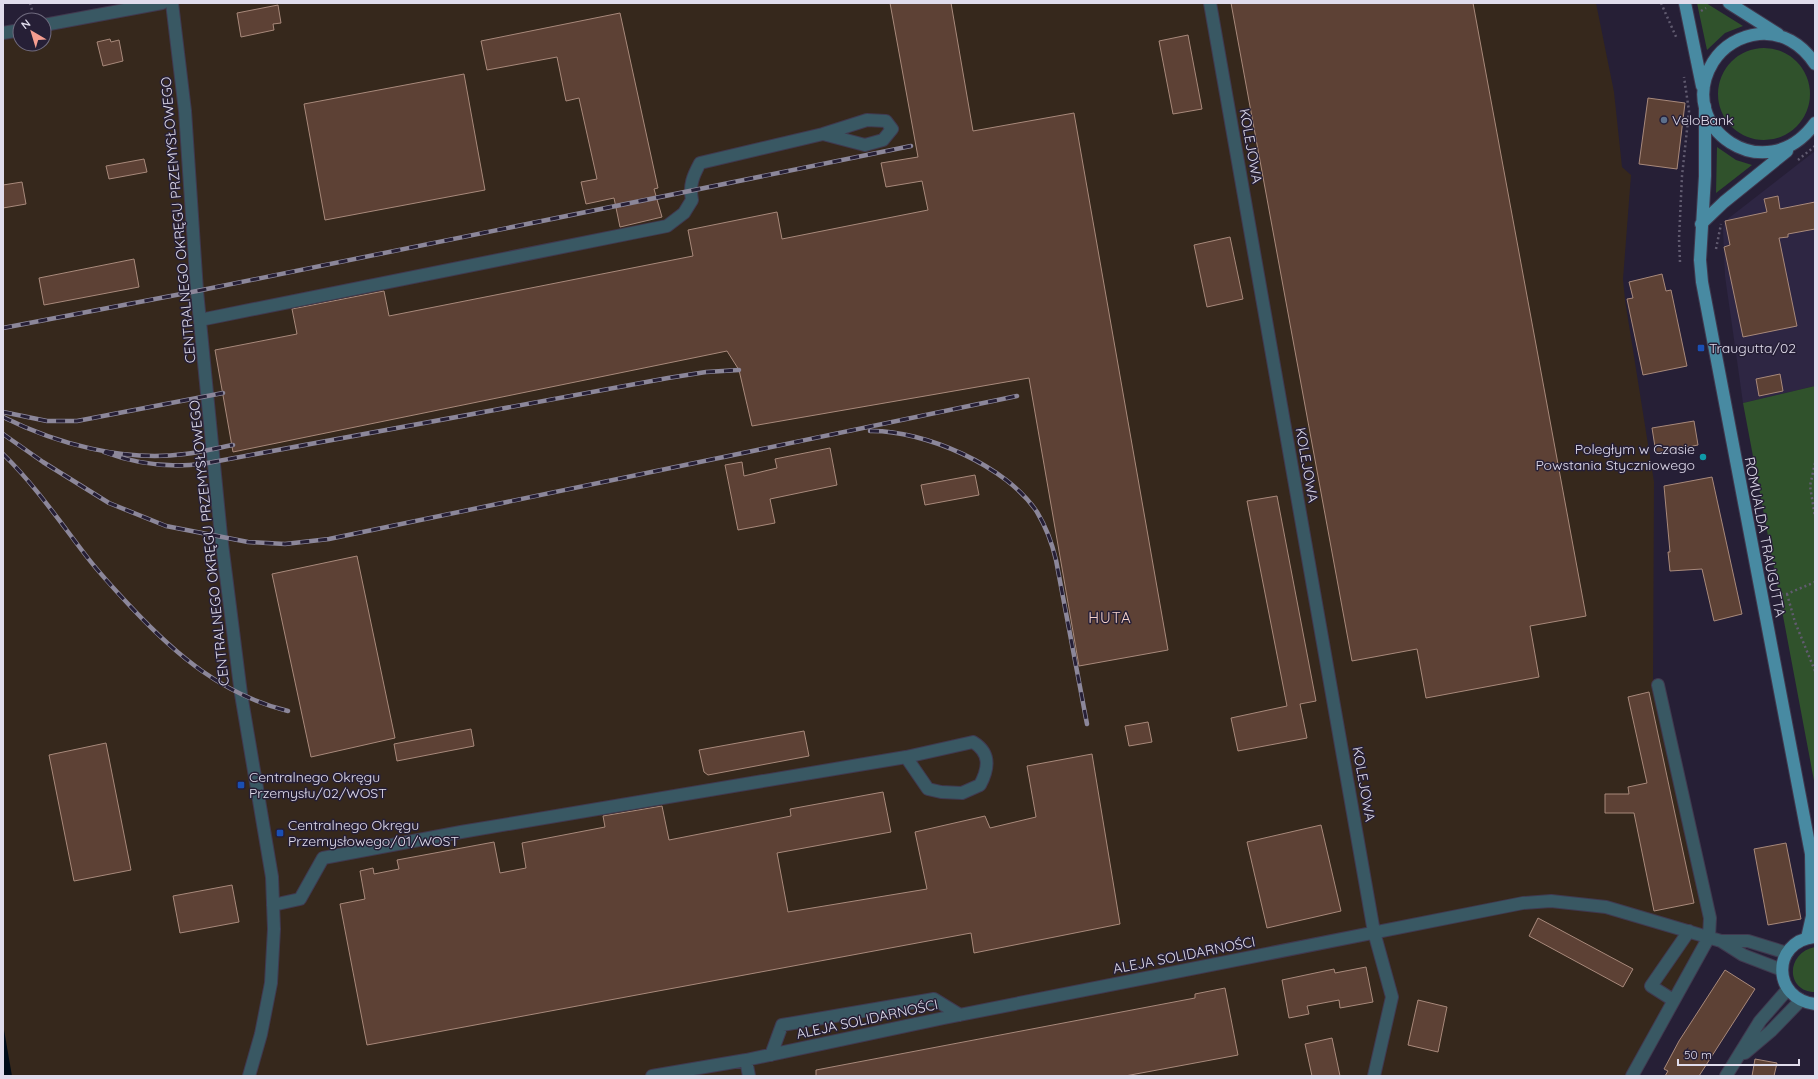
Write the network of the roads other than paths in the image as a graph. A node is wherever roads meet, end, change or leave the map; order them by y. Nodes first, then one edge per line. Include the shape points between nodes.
1 (162, 3) edge
2 (172, 3) edge
3 (1210, 3) edge
4 (1684, 3) edge
5 (1729, 3) edge
6 (52, 24) edge
7 (1782, 37) junction
8 (1813, 58) edge
9 (1703, 88) junction
10 (1705, 106) junction
11 (1815, 123) edge
12 (1815, 129) edge
13 (823, 134) junction
14 (1800, 140) junction
15 (1702, 224) junction
16 (200, 320) junction
17 (1658, 685) dead end
18 (906, 758) junction
19 (1813, 860) edge
20 (273, 905) junction
21 (1689, 931) junction
22 (1374, 932) junction
23 (1709, 937) junction
24 (1811, 937) edge
25 (1721, 941) junction
26 (1787, 953) junction
27 (1782, 970) junction
28 (1788, 989) junction
29 (1673, 1000) junction
30 (1801, 1000) junction
31 (1815, 1004) edge
32 (960, 1015) junction
33 (771, 1055) junction
34 (746, 1060) junction
35 (1736, 1060) junction
36 (249, 1076) edge
37 (652, 1076) edge
38 (749, 1076) edge
39 (1374, 1076) edge
40 (1632, 1076) edge
41 (1726, 1076) edge

1 - 6 street
2 - 16 street, CENTRALNEGO OKRĘGU PRZEMYSŁOWEGO via 185,111
3 - 22 street, KOLEJOWA
4 - 9 main road
5 - 7 main road
7 - 8 main road via 1798,45
7 - 9 main road via 1756,34 1731,43 1713,63
9 - 10 main road
10 - 14 main road via 1711,122 1722,136 1745,150 1772,152
10 - 15 main road, ROMUALDA TRAUGUTTA
11 - 14 main road
12 - 14 street
13 - 13 street via 867,120 886,121 892,129 882,140 865,146
13 - 16 street via 700,163 692,177 692,200 684,213 667,226
14 - 15 main road via 1729,198
15 - 19 main road, ROMUALDA TRAUGUTTA via 1700,260 1704,300
16 - 20 street, CENTRALNEGO OKRĘGU PRZEMYSŁOWEGO via 221,536 239,677 272,877
17 - 23 street via 1710,910
18 - 18 street via 973,742 984,753 988,769 980,785 962,793 941,792 928,789
18 - 20 street via 461,832 323,858 300,899
19 - 24 main road, ROMUALDA TRAUGUTTA
20 - 36 street, CENTRALNEGO OKRĘGU PRZEMYSŁOWEGO via 271,983 261,1034
21 - 22 street, ALEJA SOLIDARNOŚCI via 1606,906 1551,901 1523,903
21 - 23 street, ALEJA SOLIDARNOŚCI
21 - 29 street via 1651,986
22 - 32 street, ALEJA SOLIDARNOŚCI
22 - 39 street, KOLEJOWA via 1392,997
23 - 25 street, ALEJA SOLIDARNOŚCI
23 - 29 street
24 - 26 main road via 1798,941
25 - 26 street, ALEJA SOLIDARNOŚCI via 1748,941
25 - 27 street, ALEJA SOLIDARNOŚCI via 1743,955
26 - 27 main road
27 - 28 main road
28 - 30 main road
28 - 35 street via 1760,1021
29 - 40 street
30 - 31 main road
30 - 35 street via 1771,1031
32 - 33 street, ALEJA SOLIDARNOŚCI
32 - 33 street via 934,999 782,1025
33 - 34 street, ALEJA SOLIDARNOŚCI
34 - 37 street, ALEJA SOLIDARNOŚCI
34 - 38 street
35 - 41 street

